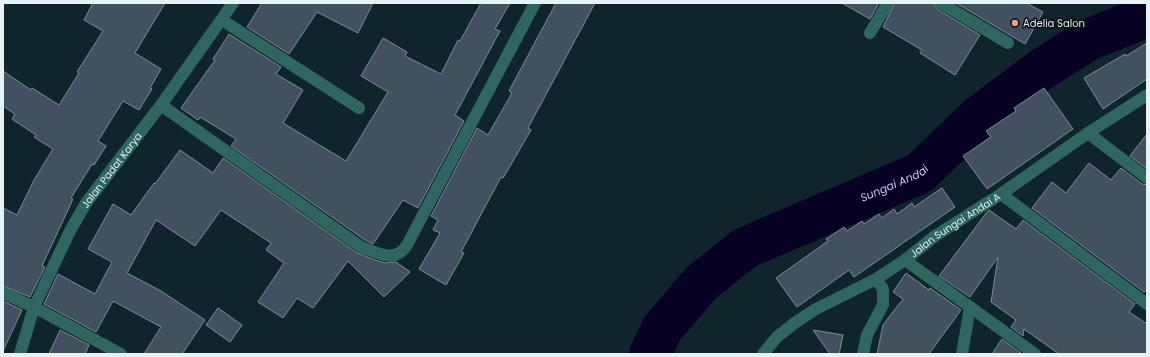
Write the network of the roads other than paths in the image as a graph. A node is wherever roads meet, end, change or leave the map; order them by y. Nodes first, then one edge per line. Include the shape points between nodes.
1 (233, 3) edge
2 (534, 3) edge
3 (888, 3) edge
4 (941, 3) edge
5 (222, 20) junction
6 (870, 33) dead end
7 (1008, 43) dead end
8 (1147, 95) edge
9 (161, 105) junction
10 (359, 108) dead end
11 (1088, 133) junction
12 (1147, 178) edge
13 (1001, 194) junction
14 (905, 260) junction
15 (876, 279) junction
16 (3, 293) edge
17 (1147, 304) edge
18 (34, 307) junction
19 (970, 307) junction
20 (20, 354) edge
21 (121, 354) edge
22 (763, 354) edge
23 (863, 354) edge
24 (962, 354) edge
25 (1035, 354) edge

1 - 5 street, Jalan Padat Karya
2 - 9 street via 407,245 404,250 391,256 362,247
3 - 6 street
4 - 7 street
5 - 9 street, Jalan Padat Karya
5 - 10 street
8 - 11 street, Jalan Sungai Andai A
9 - 18 street, Jalan Padat Karya via 86,203
11 - 12 street
11 - 13 street, Jalan Sungai Andai A
13 - 14 street, Jalan Sungai Andai A via 935,236
13 - 17 street
14 - 15 street, Jalan Sungai Andai A
14 - 19 street
15 - 22 street, Jalan Sungai Andai A via 796,322 777,337
15 - 23 street via 883,289 882,306 867,335
16 - 18 street
18 - 20 street, Jalan Padat Karya
18 - 21 street
19 - 24 street
19 - 25 street

